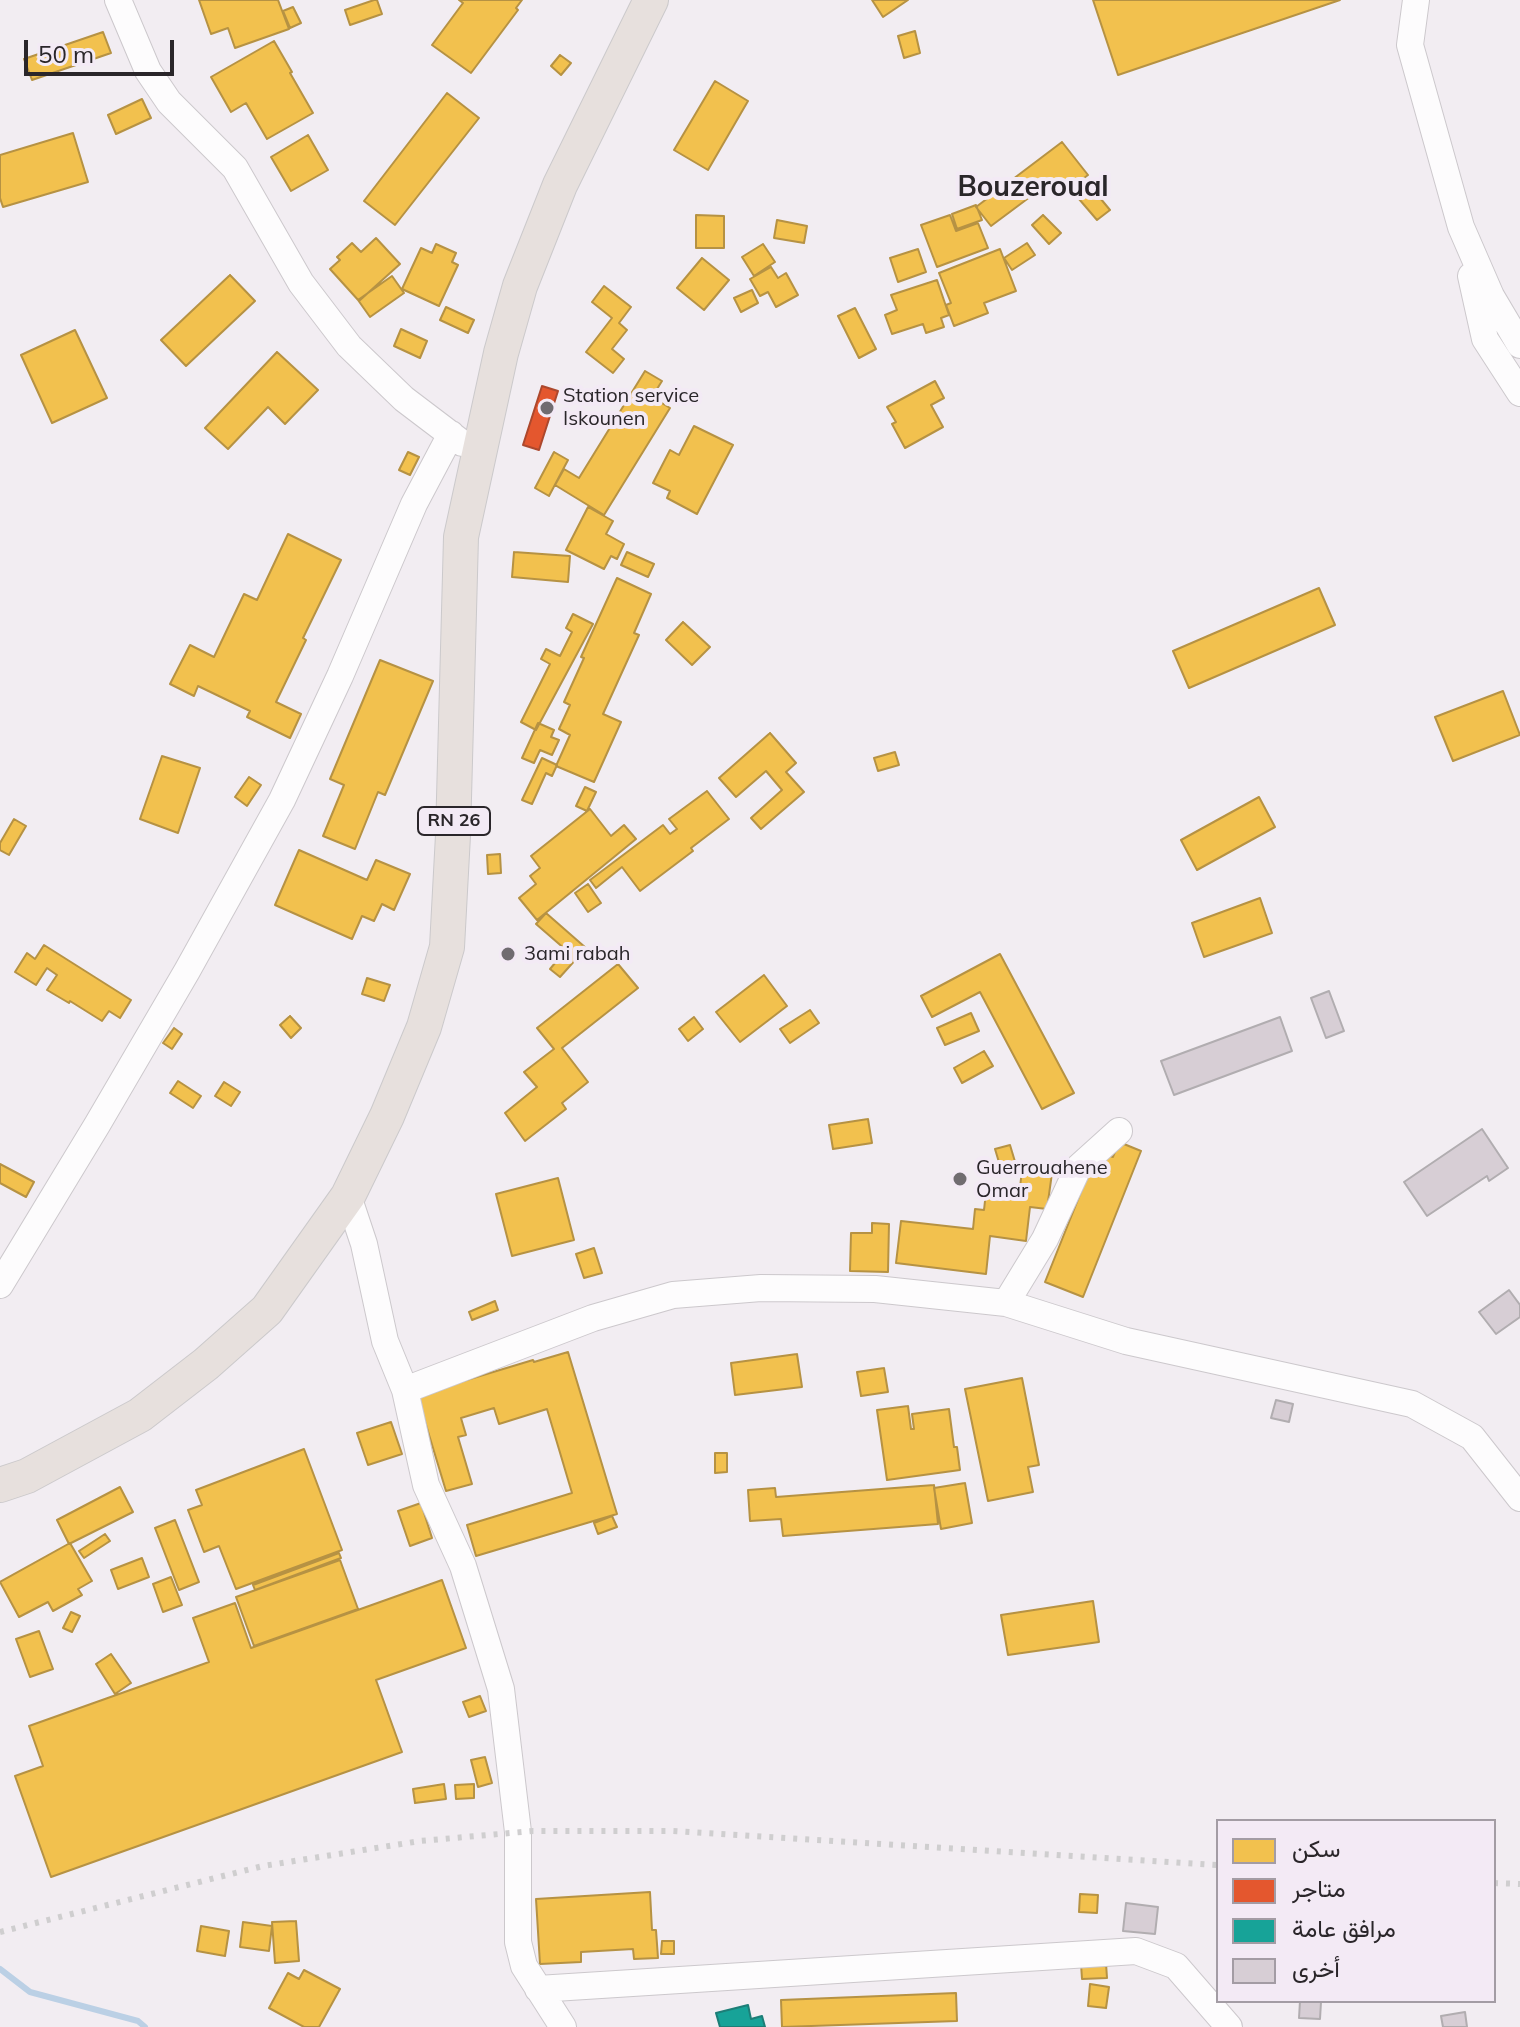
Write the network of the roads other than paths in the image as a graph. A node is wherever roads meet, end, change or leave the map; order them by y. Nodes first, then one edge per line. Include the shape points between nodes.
1 (118, 0) edge
2 (651, 0) edge
3 (1416, 0) edge
4 (1461, 227) junction
5 (1520, 345) edge
6 (1520, 393) edge
7 (451, 434) junction
8 (478, 455) junction
9 (1119, 1131) dead end
10 (348, 1196) junction
11 (0, 1285) edge
12 (1006, 1303) junction
13 (405, 1390) junction
14 (0, 1485) edge
15 (1520, 1498) edge
16 (538, 1989) junction
17 (563, 2027) edge
18 (1229, 2027) edge

1 - 7 street via 148,71 169,102 235,168 301,283 349,346 404,399
2 - 8 main road, RN 26 via 560,185 520,286
3 - 4 street via 1410,45
4 - 5 street via 1491,296
4 - 6 street via 1485,339
7 - 8 street
7 - 11 street via 414,504 282,800
8 - 10 main road, RN 26 via 461,537 447,947 424,1027
9 - 12 street via 1078,1168 1045,1239
10 - 13 street via 385,1341
10 - 14 main road, RN 26 via 267,1310 206,1364 140,1415 27,1476
12 - 13 street via 875,1289 761,1288 673,1295 593,1318
12 - 15 street via 1126,1341 1412,1404 1472,1437
13 - 16 street via 426,1485 463,1566 501,1689 518,1832 518,1942
16 - 17 street
16 - 18 street via 1136,1951 1176,1966

